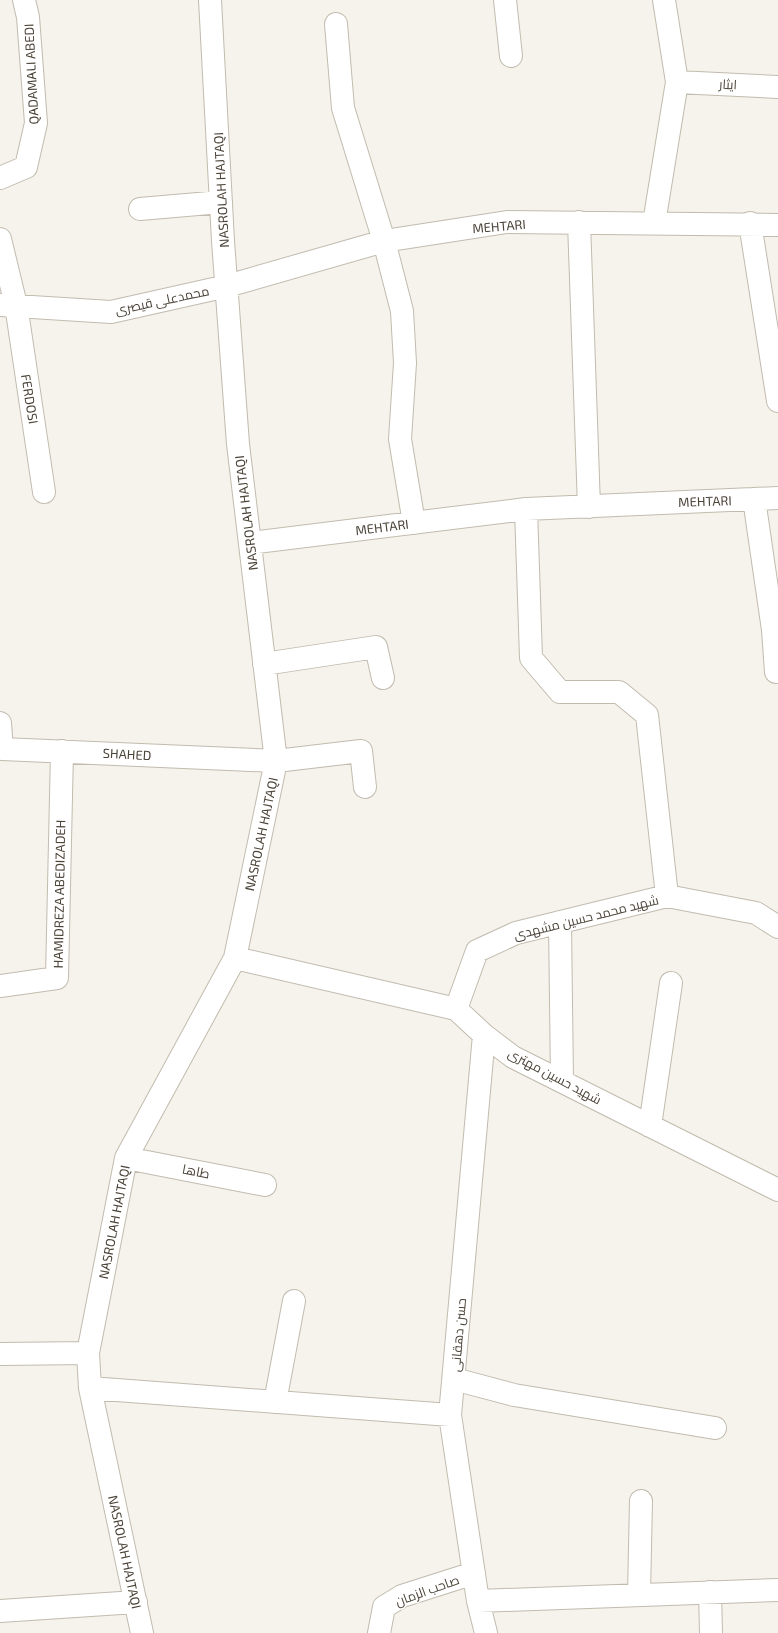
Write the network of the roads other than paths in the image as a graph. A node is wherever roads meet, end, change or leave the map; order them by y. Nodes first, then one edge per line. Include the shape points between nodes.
1 (24, 0) edge
2 (210, 0) edge
3 (505, 0) edge
4 (664, 0) edge
5 (336, 24) dead end
6 (511, 56) dead end
7 (678, 82) junction
8 (778, 87) edge
9 (0, 178) edge
10 (222, 202) junction
11 (140, 209) dead end
12 (579, 222) junction
13 (654, 223) junction
14 (750, 223) junction
15 (778, 225) edge
16 (0, 239) edge
17 (384, 241) junction
18 (227, 286) junction
19 (8, 305) edge
20 (778, 401) edge
21 (44, 492) dead end
22 (778, 498) edge
23 (754, 499) junction
24 (589, 506) junction
25 (526, 509) junction
26 (414, 523) junction
27 (250, 543) junction
28 (264, 664) junction
29 (777, 676) edge
30 (383, 678) dead end
31 (0, 724) edge
32 (1, 749) edge
33 (62, 751) junction
34 (276, 761) junction
35 (365, 787) dead end
36 (667, 896) junction
37 (560, 922) junction
38 (778, 927) edge
39 (235, 958) junction
40 (671, 983) dead end
41 (0, 986) edge
42 (456, 1009) junction
43 (484, 1035) junction
44 (562, 1081) junction
45 (650, 1126) junction
46 (126, 1158) junction
47 (265, 1185) dead end
48 (778, 1190) edge
49 (294, 1301) dead end
50 (88, 1353) junction
51 (0, 1354) edge
52 (454, 1379) junction
53 (90, 1388) junction
54 (275, 1402) junction
55 (450, 1415) junction
56 (715, 1428) dead end
57 (641, 1501) dead end
58 (474, 1573) junction
59 (778, 1590) edge
60 (710, 1592) junction
61 (639, 1594) junction
62 (478, 1601) junction
63 (136, 1602) junction
64 (0, 1611) edge
65 (142, 1633) edge
66 (379, 1633) edge
67 (486, 1633) edge
68 (710, 1633) edge

1 - 9 street, QADAMALI ABEDI via 28,17 36,123 26,167
2 - 10 street, NASROLAH HAJTAQI
3 - 6 street
4 - 7 street
5 - 17 street via 343,108
7 - 8 street, ایثار
7 - 13 street
10 - 11 street
10 - 18 street, NASROLAH HAJTAQI
12 - 13 street, MEHTARI
12 - 17 street, MEHTARI via 507,222
12 - 24 street
13 - 14 street, MEHTARI
14 - 15 street, MEHTARI
14 - 20 street
16 - 19 street
17 - 18 street, MEHTARI
17 - 26 street via 402,311 405,363 400,439
18 - 19 street, محمدعلی قیصری via 111,312
18 - 27 street, NASROLAH HAJTAQI via 238,444
19 - 21 street, FERDOSI
22 - 23 street, MEHTARI
23 - 24 street, MEHTARI
23 - 29 street
24 - 25 street, MEHTARI
25 - 26 street, MEHTARI
25 - 36 street via 531,658 560,692 619,692 647,715
26 - 27 street, MEHTARI
27 - 28 street, NASROLAH HAJTAQI
28 - 30 street via 376,647
28 - 34 street, NASROLAH HAJTAQI
31 - 32 street, SHAHED
32 - 33 street, SHAHED
33 - 34 street, SHAHED
33 - 41 street, HAMIDREZA ABEDIZADEH via 57,978
34 - 35 street, SHAHED via 361,751
34 - 39 street, NASROLAH HAJTAQI
36 - 37 street, شهید محمد حسین مشهدی
36 - 38 street, شهید محمد حسین مشهدی via 756,913
37 - 42 street, شهید محمد حسین مشهدی via 516,933 477,951
37 - 44 street
39 - 42 street, شهید حسین مهتری
39 - 46 street, NASROLAH HAJTAQI
40 - 45 street
42 - 43 street, شهید حسین مهتری
43 - 44 street, شهید حسین مهتری via 513,1057
43 - 52 street, حسن دهقانی
44 - 45 street, شهید حسین مهتری
45 - 48 street, شهید حسین مهتری
46 - 47 street, طاها
46 - 50 street, NASROLAH HAJTAQI
49 - 54 street
50 - 51 street
50 - 53 street, NASROLAH HAJTAQI
52 - 55 street, حسن دهقانی
52 - 56 street via 514,1395
53 - 54 street
53 - 63 street, NASROLAH HAJTAQI
54 - 55 street
55 - 58 street, حسن دهقانی
57 - 61 street
58 - 62 street, حسن دهقانی
58 - 66 street, صاحب الزمان via 402,1596 384,1607
59 - 60 street
60 - 61 street
60 - 68 street
61 - 62 street
62 - 67 street, حسن دهقانی
63 - 64 street
63 - 65 street, NASROLAH HAJTAQI

